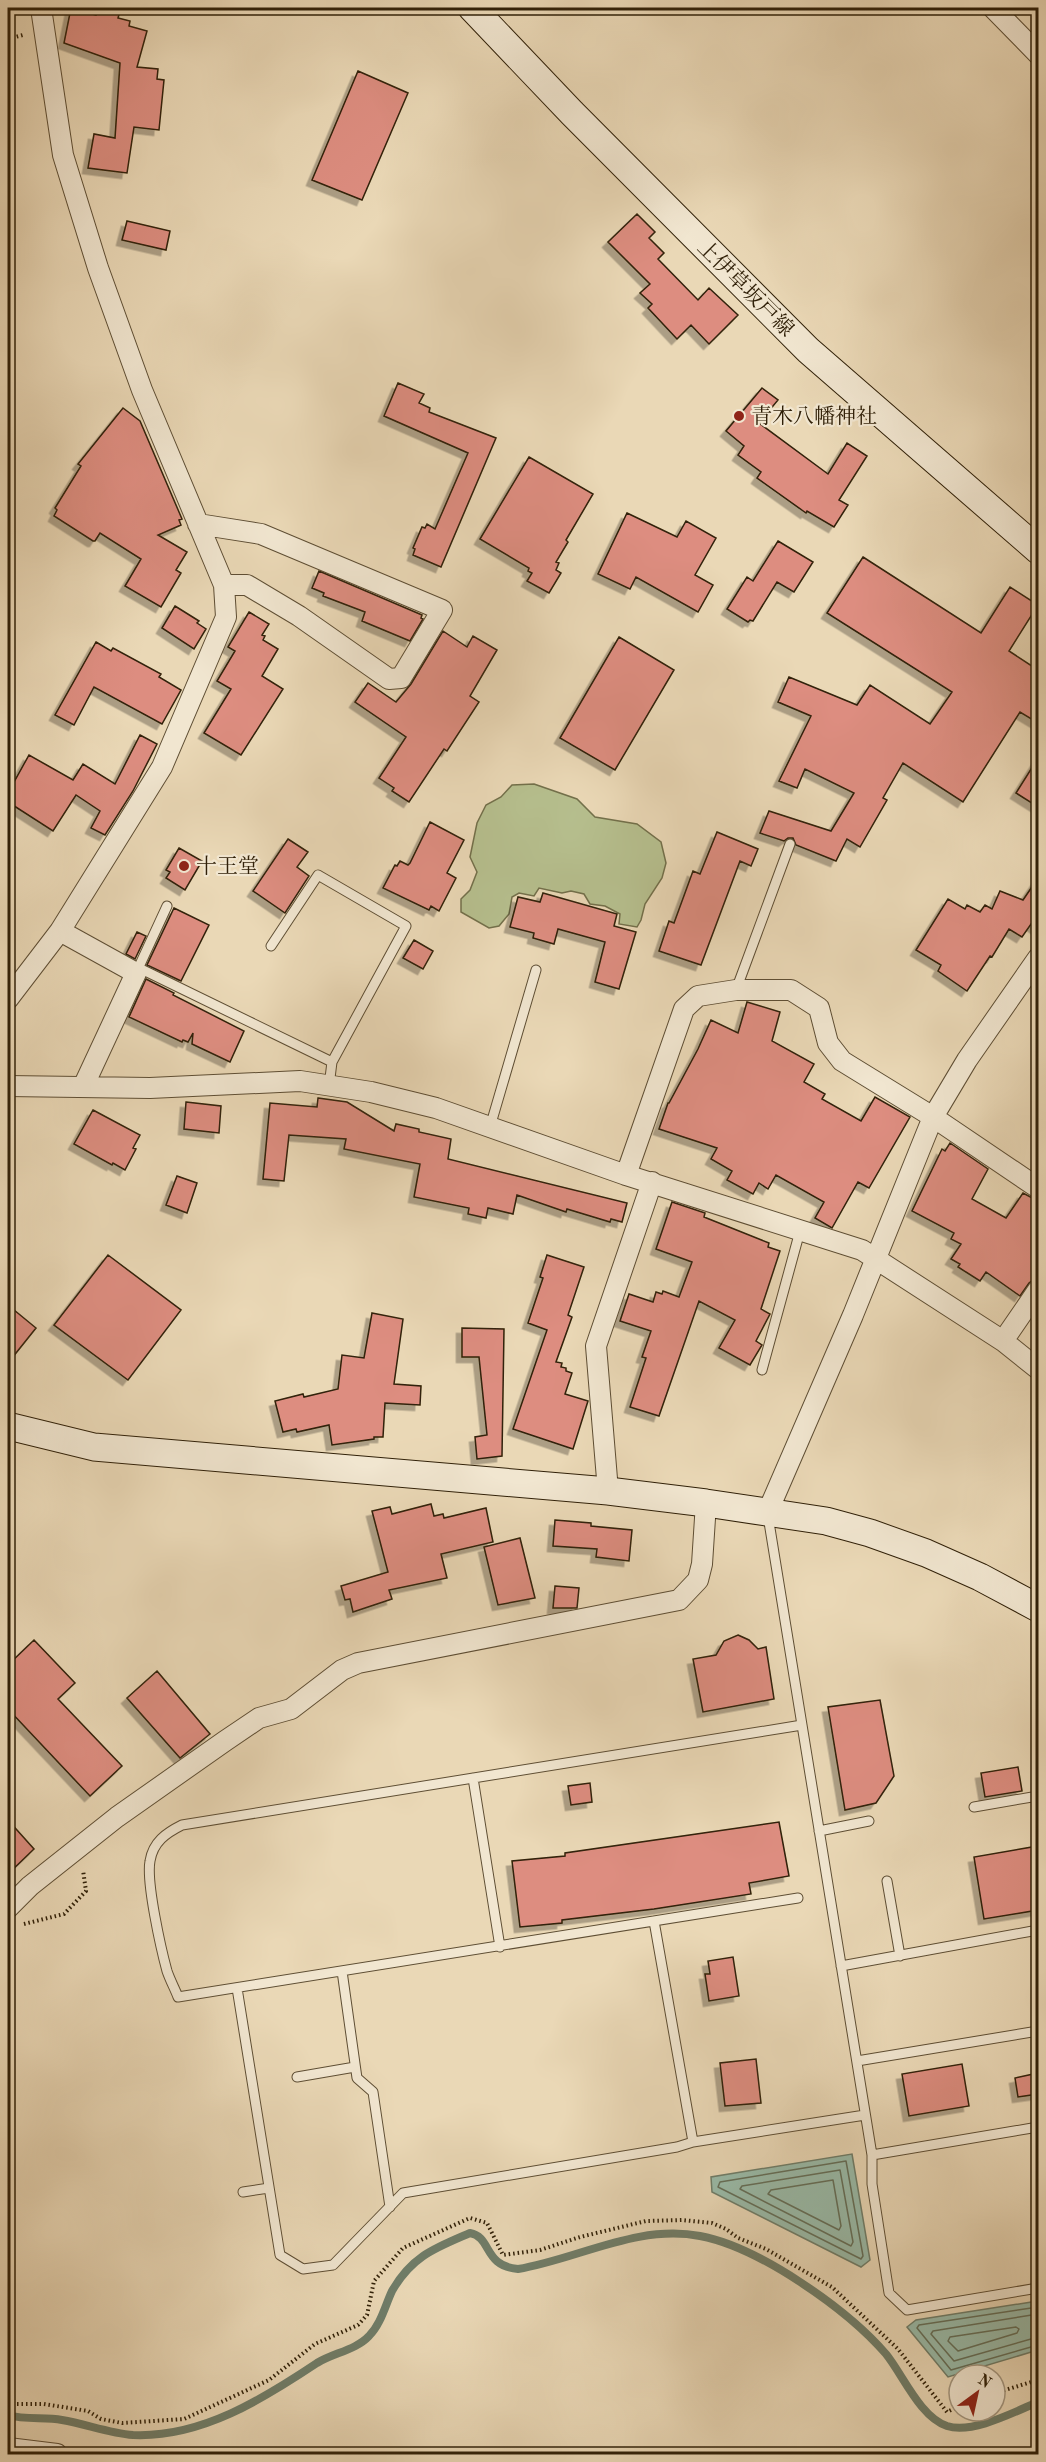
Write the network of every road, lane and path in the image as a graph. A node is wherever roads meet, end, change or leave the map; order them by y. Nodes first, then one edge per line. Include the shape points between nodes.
1 (40, 8) edge
2 (472, 8) edge
3 (993, 8) edge
4 (1038, 54) edge
5 (198, 524) junction
6 (1038, 550) edge
7 (224, 585) junction
8 (790, 844) dead end
9 (167, 906) dead end
10 (60, 931) junction
11 (271, 946) dead end
12 (1038, 958) edge
13 (138, 970) junction
14 (536, 970) dead end
15 (736, 990) junction
16 (8, 999) edge
17 (332, 1062) junction
18 (8, 1086) edge
19 (329, 1086) junction
20 (83, 1087) junction
21 (933, 1117) junction
22 (490, 1127) junction
23 (626, 1175) junction
24 (652, 1182) junction
25 (1038, 1188) edge
26 (800, 1231) junction
27 (876, 1258) junction
28 (1038, 1290) edge
29 (1003, 1341) junction
30 (1038, 1369) edge
31 (762, 1370) dead end
32 (8, 1426) edge
33 (608, 1491) junction
34 (706, 1503) junction
35 (768, 1511) junction
36 (1038, 1608) edge
37 (802, 1725) junction
38 (473, 1778) junction
39 (1038, 1796) edge
40 (974, 1807) dead end
41 (869, 1821) dead end
42 (819, 1831) junction
43 (80, 1847) junction
44 (886, 1881) dead end
45 (798, 1898) dead end
46 (8, 1908) edge
47 (654, 1921) junction
48 (21, 1925) dead end
49 (1038, 1930) edge
50 (500, 1947) junction
51 (900, 1956) junction
52 (841, 1966) junction
53 (342, 1971) junction
54 (237, 1988) junction
55 (1038, 2031) edge
56 (856, 2061) junction
57 (356, 2067) junction
58 (297, 2077) dead end
59 (865, 2115) junction
60 (1038, 2127) edge
61 (693, 2142) junction
62 (872, 2155) junction
63 (269, 2188) junction
64 (243, 2192) dead end
65 (390, 2206) junction
66 (1038, 2288) edge
67 (1038, 2380) edge
68 (1007, 2389) edge
69 (8, 2404) edge
70 (947, 2412) edge
71 (8, 2448) edge
72 (57, 2454) edge

1 - 5 street via 63,155 142,390
2 - 6 street, 上伊草坂戸線 via 808,350
3 - 4 street
5 - 7 street
5 - 7 street via 261,534 442,610 401,678 389,680 299,616 247,585
7 - 10 street via 226,617 162,767
8 - 15 lane
9 - 13 lane
10 - 13 street
10 - 16 street
11 - 17 lane via 318,875 406,926
12 - 21 street via 967,1060
13 - 17 lane
13 - 20 street
14 - 22 lane
15 - 21 street via 791,990 819,1008 828,1043 842,1061
15 - 23 street via 698,996 684,1009
17 - 19 lane
18 - 20 street
19 - 20 street via 300,1081
19 - 22 street via 436,1108
21 - 25 street
21 - 27 street
22 - 23 street
23 - 24 street
24 - 26 street
24 - 33 street via 596,1346
26 - 27 street
26 - 31 lane
27 - 29 street
27 - 35 street
28 - 29 street
29 - 30 street
32 - 33 street via 94,1447
33 - 34 street
34 - 35 street
34 - 43 street via 698,1580 679,1600 358,1663 342,1670 291,1709 259,1718
35 - 36 street via 826,1521 893,1541 980,1577
35 - 37 lane
37 - 38 lane
37 - 42 lane
38 - 50 lane
38 - 54 lane via 182,1825 166,1833 150,1860 149,1879 168,1973 178,1997
39 - 40 lane
41 - 42 lane
42 - 52 lane
43 - 46 street
43 - 48 path via 86,1891 64,1914
44 - 51 lane
45 - 47 lane
47 - 50 lane
47 - 61 lane
49 - 51 lane
50 - 53 lane
51 - 52 lane
52 - 56 lane
53 - 54 lane
53 - 57 lane
54 - 63 lane
55 - 56 lane
56 - 59 lane
57 - 58 lane
57 - 65 lane via 357,2078 373,2092
59 - 61 lane
59 - 62 lane
60 - 62 lane
61 - 65 lane via 403,2193
62 - 66 lane via 872,2184 889,2293 908,2310
63 - 64 lane
63 - 65 lane via 280,2255 303,2269 333,2265
67 - 68 path
69 - 70 path via 44,2404 88,2411 101,2419 122,2423 184,2419 270,2380 315,2344 358,2325 367,2315 374,2281 403,2248 470,2218 487,2223 503,2255 540,2250 646,2221 712,2223 832,2287 898,2349
71 - 72 street

